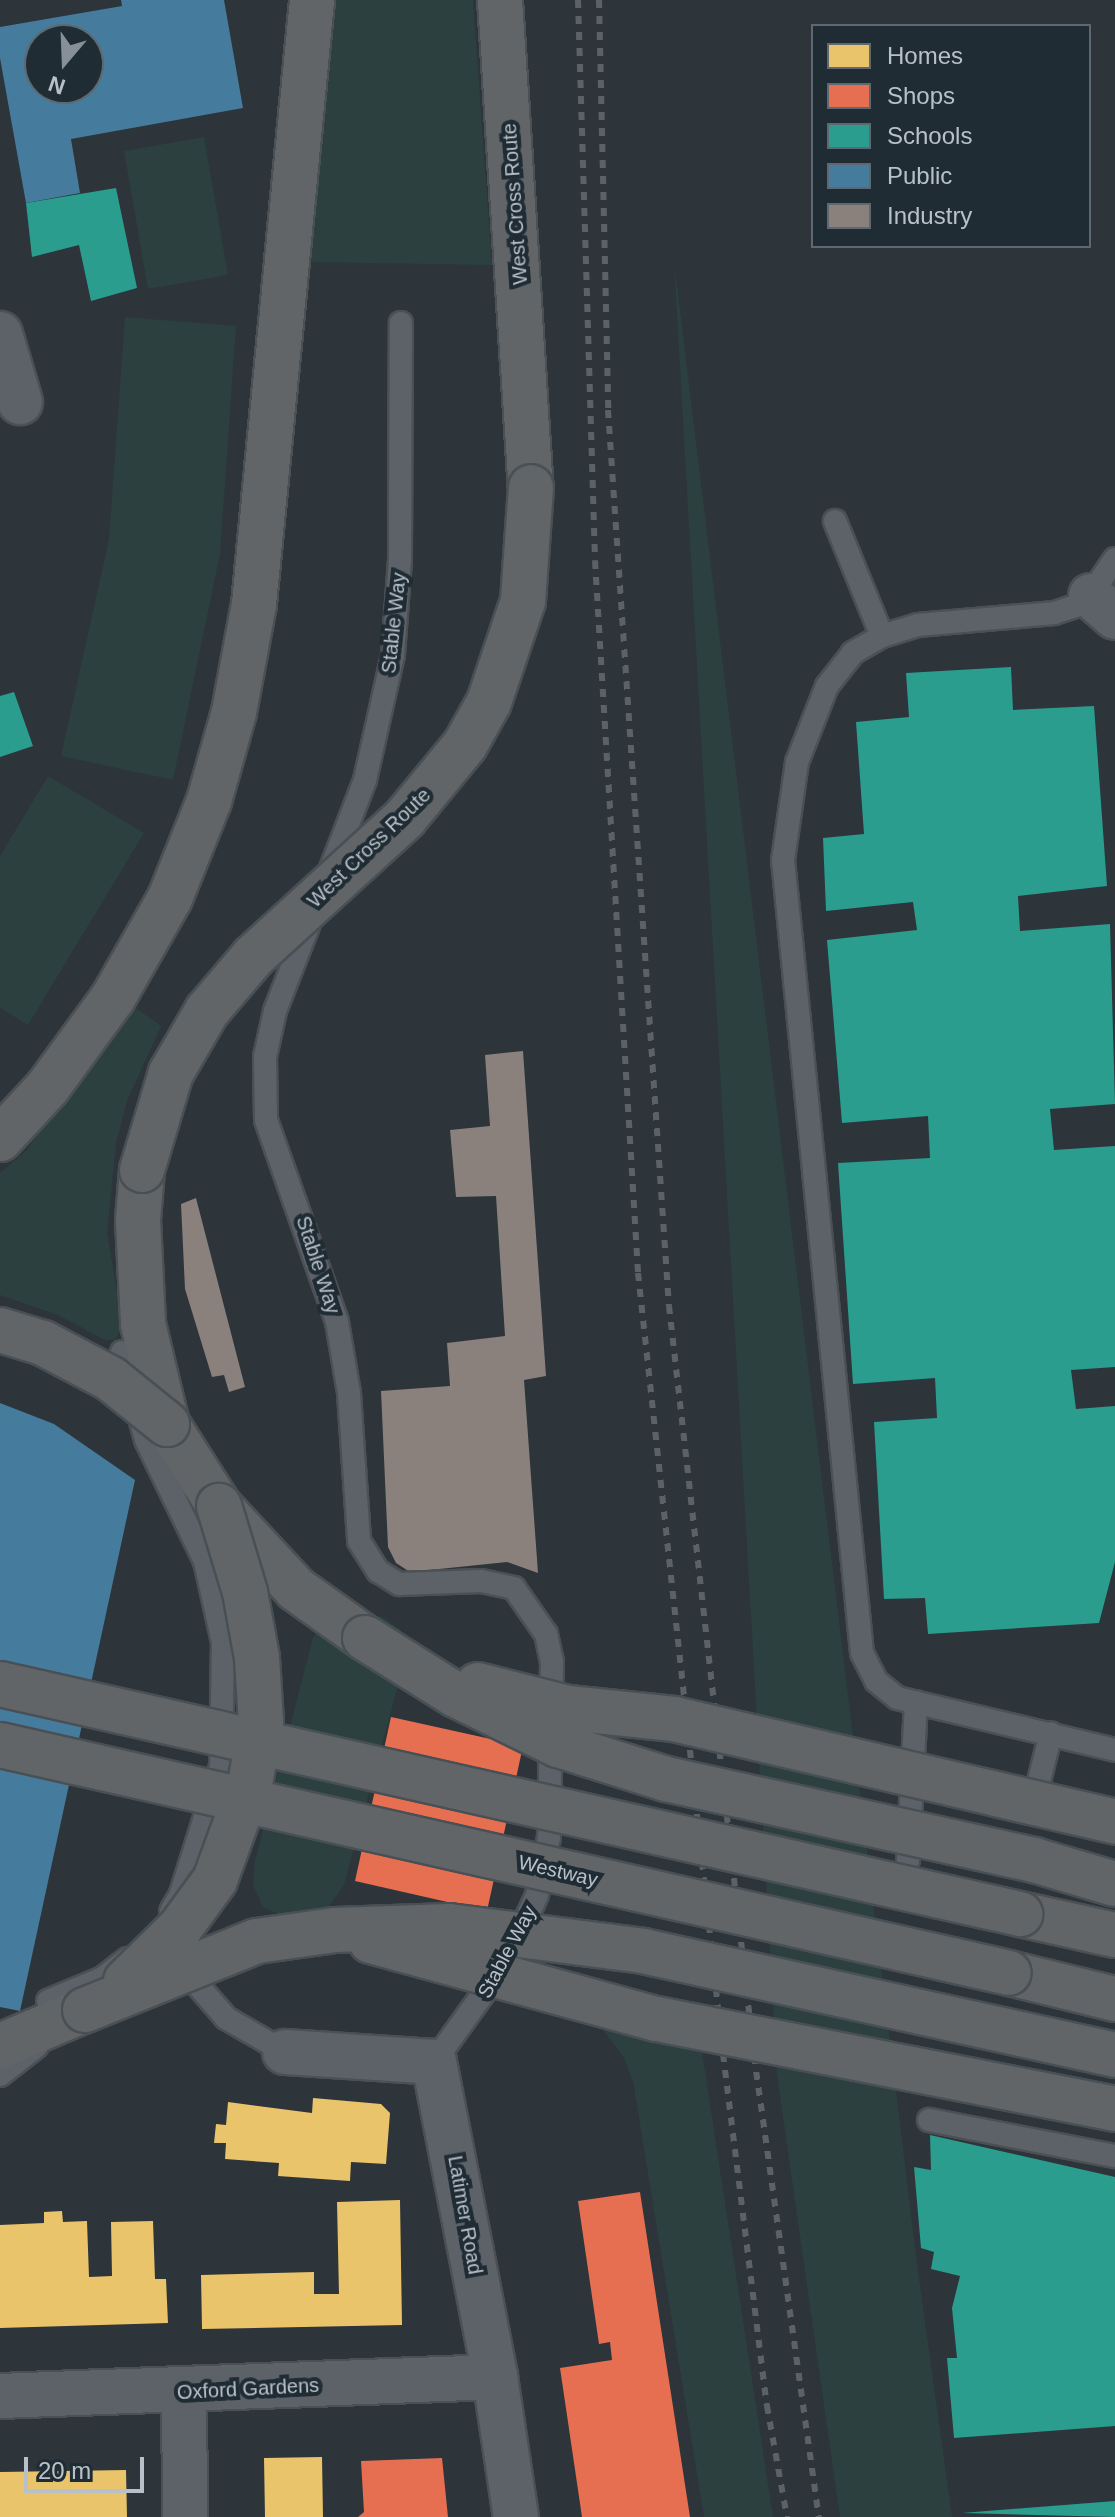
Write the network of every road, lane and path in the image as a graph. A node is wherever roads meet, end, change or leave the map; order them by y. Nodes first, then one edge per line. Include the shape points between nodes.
1 (312, 0) edge
2 (500, 0) edge
3 (401, 323) dead end
4 (0, 334) edge
5 (20, 402) dead end
6 (835, 521) dead end
7 (1115, 559) edge
8 (1103, 607) edge
9 (882, 636) junction
10 (0, 1139) edge
11 (0, 1330) edge
12 (122, 1352) dead end
13 (167, 1424) junction
14 (219, 1506) junction
15 (365, 1638) junction
16 (0, 1684) edge
17 (916, 1702) junction
18 (1051, 1733) junction
19 (0, 1745) edge
20 (1115, 1750) edge
21 (1031, 1814) dead end
22 (1115, 1822) edge
23 (908, 1860) dead end
24 (1115, 1884) edge
25 (335, 1930) junction
26 (1115, 1935) edge
27 (155, 1937) junction
28 (1115, 1999) edge
29 (67, 2006) junction
30 (0, 2046) edge
31 (285, 2052) joint
32 (1115, 2055) edge
33 (434, 2062) junction
34 (0, 2075) edge
35 (1115, 2109) edge
36 (929, 2120) dead end
37 (1115, 2156) edge
38 (495, 2377) junction
39 (184, 2393) junction
40 (0, 2396) edge
41 (185, 2517) edge
42 (516, 2517) edge

1 - 10 highway via 254,604 213,786 170,898 113,998 48,1087
2 - 13 highway, West Cross Route, bridge via 531,487 523,601 504,665 465,745 405,818 229,983 171,1073 142,1170 138,1220 143,1324
3 - 33 lane, Stable Way via 400,560 391,668 365,780 275,1011 265,1057 266,1120 337,1322 349,1393 359,1541 378,1571 399,1584 481,1581 514,1588 546,1634 552,1662 549,1837 537,1895 482,2001
4 - 5 street
6 - 9 lane
7 - 8 lane
8 - 9 lane via 918,625
9 - 17 lane via 853,653 827,686 797,762 783,860 862,1653 876,1681 897,1698
11 - 13 highway, bridge via 43,1343 111,1379
12 - 27 lane via 146,1440 205,1561 223,1642 221,1766 181,1894
13 - 14 highway
14 - 15 highway via 296,1589
14 - 29 highway, bridge via 245,1592 261,1722 235,1835 197,1904 138,1972
15 - 22 highway, bridge via 465,1682 568,1708 674,1719
15 - 24 highway, bridge via 456,1695 572,1749 666,1779 1034,1860
16 - 26 highway, bridge
17 - 18 lane
17 - 23 lane
18 - 20 lane
18 - 21 lane
19 - 28 highway, Westway, bridge
25 - 29 highway, bridge via 257,1941
25 - 32 highway, bridge via 449,1926 543,1934 643,1951
25 - 35 highway, bridge via 657,2019
27 - 29 lane
27 - 31 lane via 226,2018
29 - 30 highway via 24,2041
29 - 34 lane
31 - 33 street
33 - 38 street, Latimer Road
36 - 37 lane
38 - 39 street, Oxford Gardens
38 - 42 street, Latimer Road
39 - 40 street, Oxford Gardens
39 - 41 street

